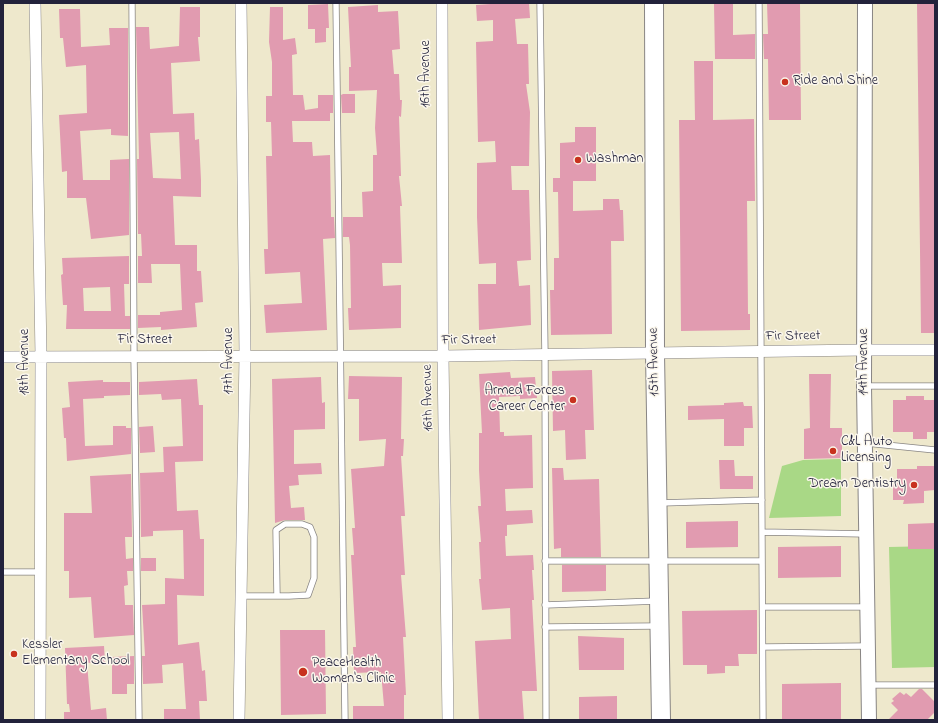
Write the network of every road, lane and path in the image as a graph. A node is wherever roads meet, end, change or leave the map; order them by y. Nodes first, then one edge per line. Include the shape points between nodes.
1 (35, 3) edge
2 (132, 3) edge
3 (241, 3) edge
4 (336, 3) edge
5 (442, 3) edge
6 (540, 3) edge
7 (654, 3) edge
8 (759, 3) edge
9 (864, 3) edge
10 (864, 350) junction
11 (935, 350) edge
12 (760, 352) junction
13 (655, 353) junction
14 (245, 355) junction
15 (544, 355) junction
16 (41, 356) junction
17 (134, 356) junction
18 (340, 356) junction
19 (443, 356) junction
20 (3, 357) edge
21 (864, 386) junction
22 (935, 386) edge
23 (866, 443) junction
24 (935, 450) edge
25 (762, 500) junction
26 (657, 503) junction
27 (762, 532) junction
28 (867, 534) junction
29 (545, 561) junction
30 (762, 561) junction
31 (658, 562) junction
32 (3, 572) edge
33 (41, 572) junction
34 (241, 596) junction
35 (277, 596) junction
36 (659, 601) junction
37 (545, 605) junction
38 (763, 607) junction
39 (868, 607) junction
40 (659, 626) junction
41 (545, 627) junction
42 (868, 646) junction
43 (763, 647) junction
44 (869, 685) junction
45 (935, 685) edge
46 (40, 720) edge
47 (139, 720) edge
48 (239, 720) edge
49 (344, 720) edge
50 (448, 720) edge
51 (546, 720) edge
52 (661, 720) edge
53 (764, 720) edge
54 (869, 720) edge

1 - 16 street, 18th Avenue
2 - 17 lane
3 - 14 street, 17th Avenue
4 - 18 lane
5 - 19 street, 16th Avenue
6 - 15 lane
7 - 13 main road, 15th Avenue
8 - 12 lane
9 - 10 street, 14th Avenue
10 - 11 street, Fir Street
10 - 12 street, Fir Street
10 - 21 street, 14th Avenue
12 - 13 street, Fir Street
12 - 25 lane
13 - 15 street, Fir Street
13 - 26 main road, 15th Avenue
14 - 17 street, Fir Street
14 - 18 street, Fir Street
14 - 34 street, 17th Avenue
15 - 19 street, Fir Street
15 - 29 lane
16 - 17 street, Fir Street
16 - 20 street, Fir Street
16 - 33 street, 18th Avenue
17 - 47 lane
18 - 19 street, Fir Street
18 - 49 lane
19 - 50 street, 16th Avenue
21 - 22 lane
21 - 23 street, 14th Avenue
23 - 24 lane
23 - 28 street, 14th Avenue
25 - 26 lane
25 - 27 lane
26 - 31 main road, 15th Avenue
27 - 28 lane
27 - 30 lane
28 - 39 street, 14th Avenue
29 - 31 lane
29 - 37 lane
30 - 31 lane
30 - 38 lane
31 - 36 main road, 15th Avenue
32 - 33 lane
33 - 46 street, 18th Avenue
34 - 35 lane
34 - 48 street, 17th Avenue
35 - 35 lane via 276,530 284,524 302,524 310,527 314,537 314,578 308,595
36 - 37 lane
36 - 40 main road, 15th Avenue
37 - 41 lane
38 - 39 lane
38 - 43 lane
39 - 42 street, 14th Avenue
40 - 41 lane
40 - 52 main road, 15th Avenue
41 - 51 lane
42 - 43 lane
42 - 44 street, 14th Avenue
43 - 53 lane
44 - 45 lane
44 - 54 street, 14th Avenue

